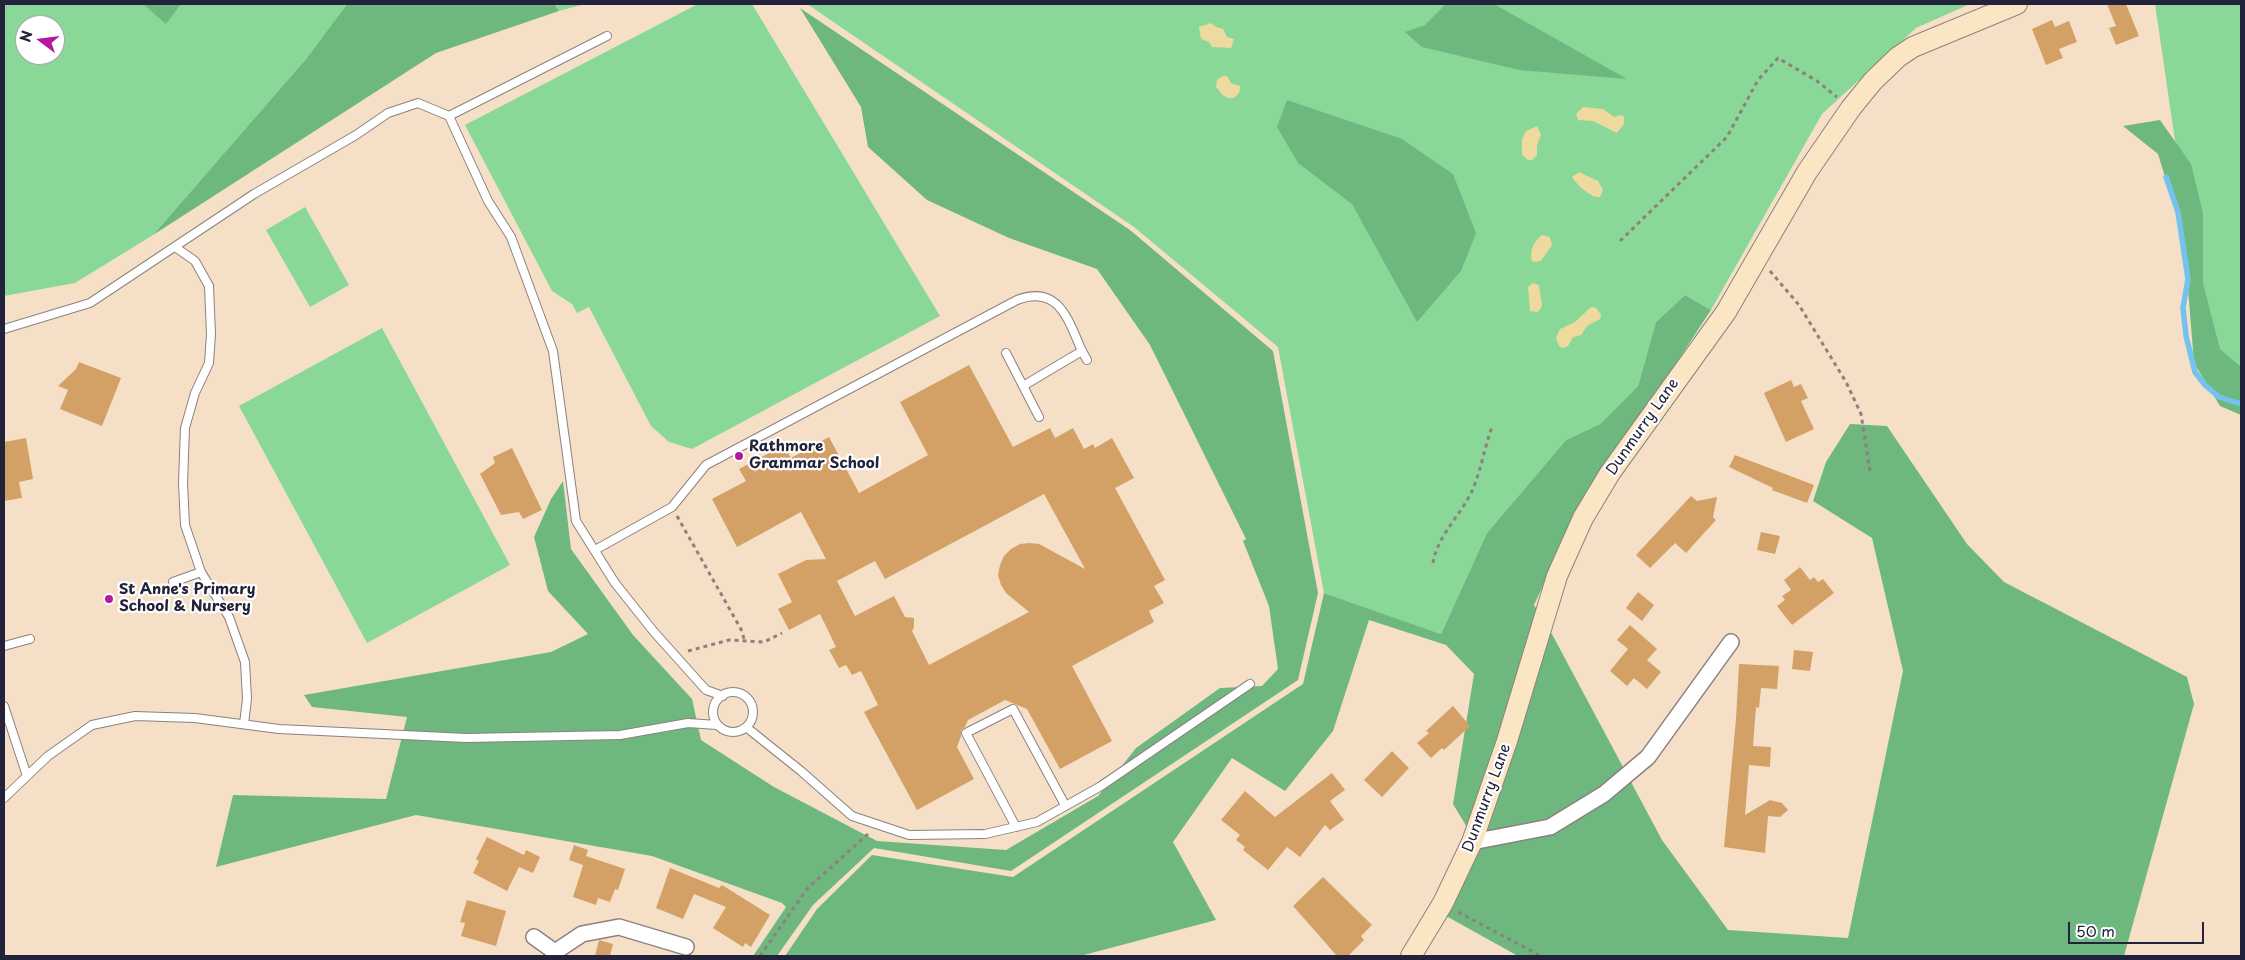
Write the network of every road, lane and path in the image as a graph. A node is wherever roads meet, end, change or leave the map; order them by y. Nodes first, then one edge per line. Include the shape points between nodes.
1 (2017, 4) edge
2 (607, 36) dead end
3 (1851, 108) junction
4 (449, 116) junction
5 (1620, 241) dead end
6 (175, 248) junction
7 (1757, 255) junction
8 (4, 328) edge
9 (1082, 351) junction
10 (1006, 353) dead end
11 (1087, 360) dead end
12 (1023, 386) junction
13 (1038, 417) dead end
14 (1492, 427) dead end
15 (1870, 471) dead end
16 (672, 507) junction
17 (595, 550) junction
18 (1433, 563) dead end
19 (202, 572) junction
20 (173, 582) dead end
21 (782, 633) dead end
22 (744, 639) junction
23 (30, 640) dead end
24 (1731, 642) dead end
25 (4, 646) edge
26 (675, 655) junction
27 (1250, 684) dead end
28 (722, 696) junction
29 (4, 706) edge
30 (244, 724) junction
31 (717, 725) junction
32 (746, 727) junction
33 (27, 776) junction
34 (4, 798) edge
35 (1065, 805) junction
36 (878, 824) junction
37 (1016, 827) junction
38 (1472, 842) junction
39 (1443, 903) junction
40 (534, 937) dead end
41 (686, 947) dead end
42 (554, 954) edge
43 (760, 956) edge
44 (1411, 956) edge
45 (1541, 956) edge

1 - 3 street, Dunmurry Lane via 1950,30 1906,52 1873,81
2 - 4 lane
3 - 5 path via 1817,81 1778,58 1758,80 1727,137
3 - 7 street, Dunmurry Lane via 1807,172
4 - 6 lane via 418,103 388,112 356,135 254,194
4 - 17 lane via 488,201 511,237 552,350 576,521
6 - 8 lane via 90,303
6 - 19 lane via 195,262 209,286 209,363 195,393 185,428 183,483 185,525
7 - 15 path via 1799,305 1846,382 1861,414
7 - 38 street, Dunmurry Lane via 1726,312 1610,473 1582,518 1557,576 1507,741
9 - 11 lane
9 - 12 lane
9 - 16 lane via 1064,312 1052,299 1031,294 706,465
10 - 12 lane
12 - 13 lane
14 - 18 path via 1471,492 1434,552
16 - 17 lane
16 - 22 path
17 - 26 lane via 615,583
19 - 20 lane
19 - 30 lane via 229,618 245,662 247,699
21 - 22 path via 764,642
22 - 26 path
23 - 25 lane
24 - 38 street via 1648,757 1604,794 1550,827
26 - 28 lane via 706,690
27 - 35 lane via 1101,786
28 - 31 lane via 714,706
28 - 32 lane via 741,694 750,703 752,715
29 - 33 lane
30 - 31 lane via 279,729 466,738 620,736 688,723
30 - 33 lane via 135,716 92,725 48,756
31 - 32 lane via 734,732
32 - 36 lane via 852,816
33 - 34 lane
35 - 37 lane via 1037,822
35 - 37 lane via 1013,709 966,733
36 - 37 lane via 909,835 985,834
36 - 43 path via 807,889
38 - 39 street, Dunmurry Lane
39 - 44 street, Dunmurry Lane
39 - 45 path
40 - 42 street
41 - 42 street via 619,927 582,934

